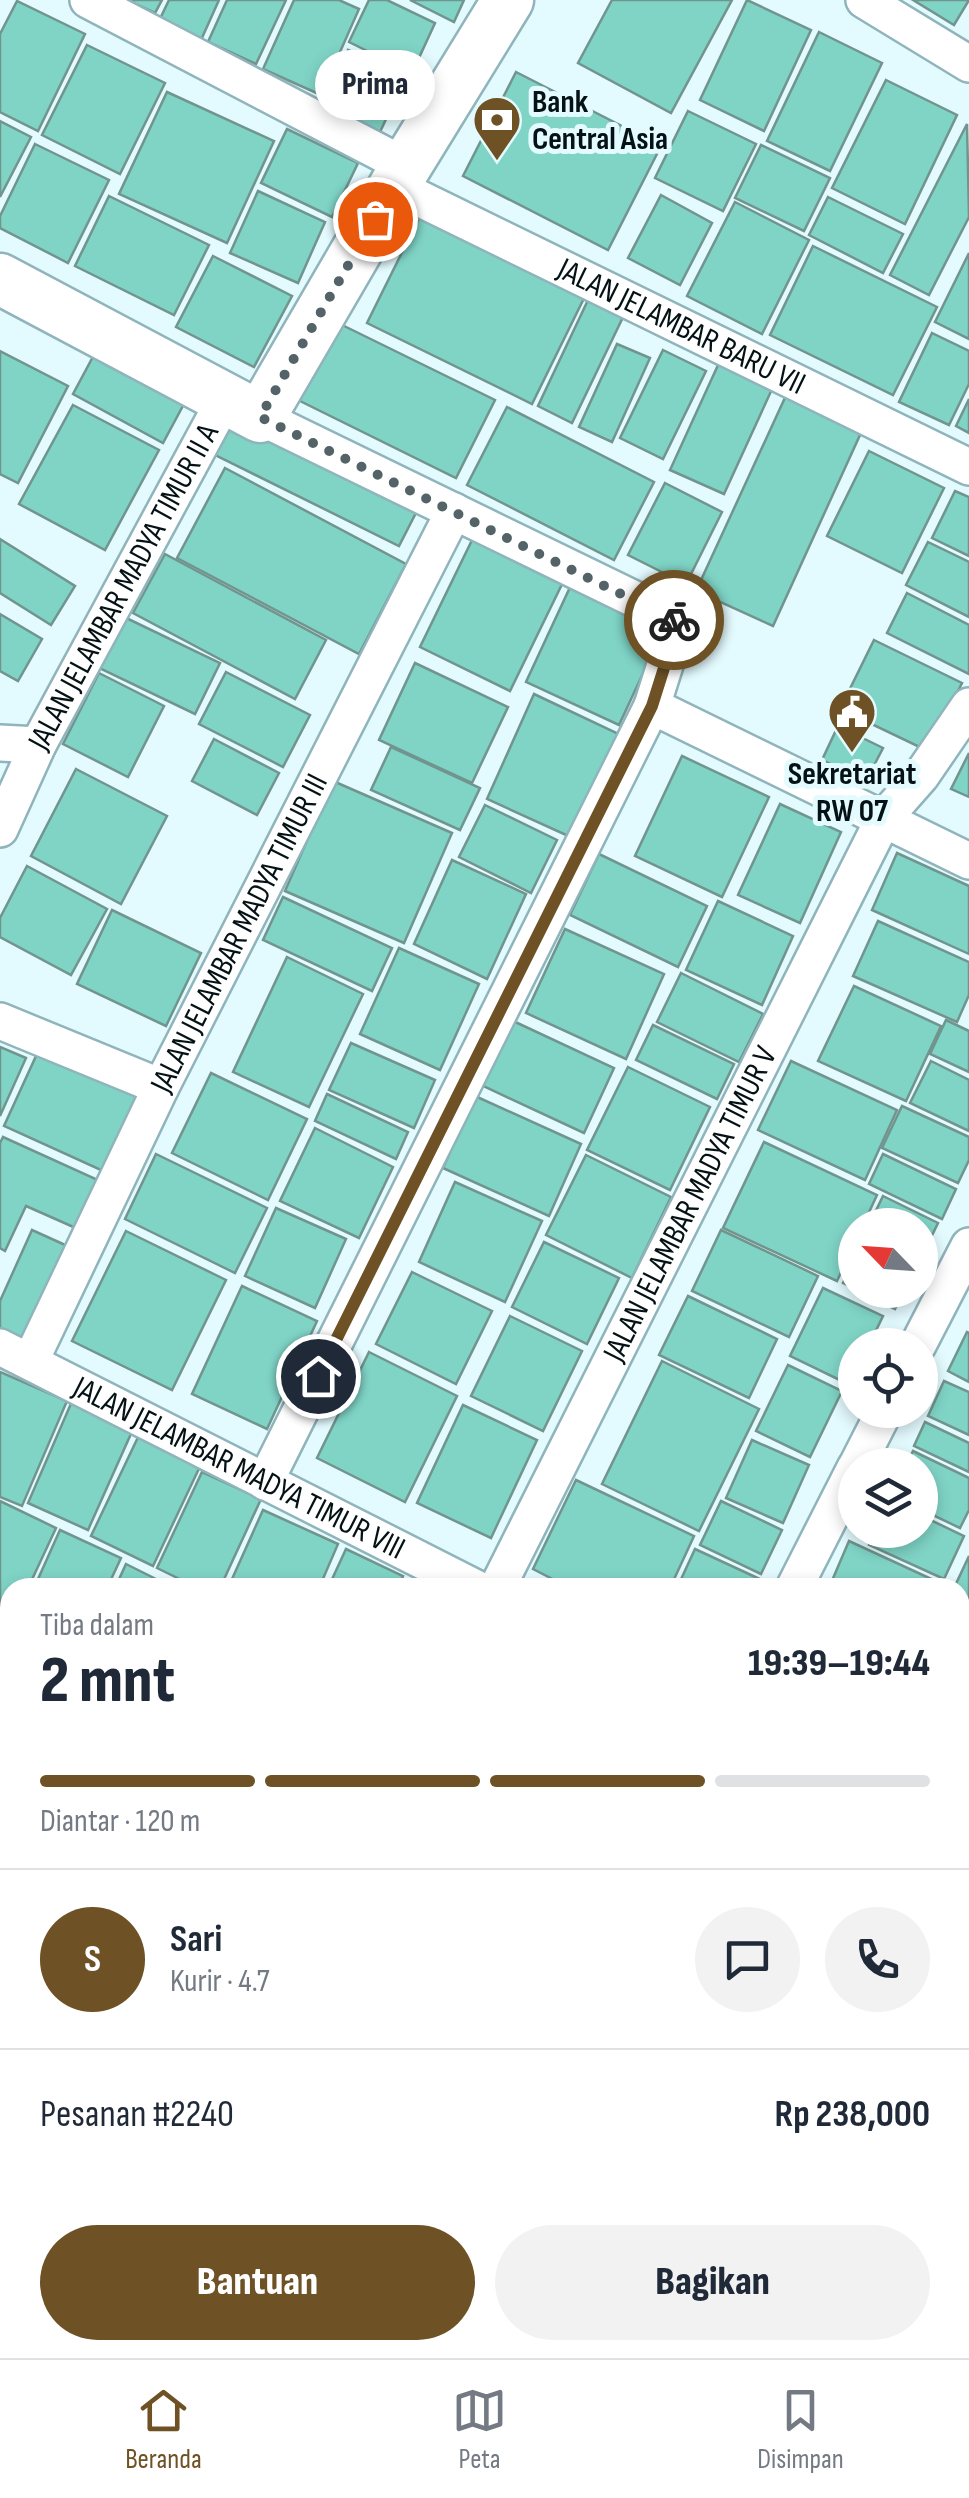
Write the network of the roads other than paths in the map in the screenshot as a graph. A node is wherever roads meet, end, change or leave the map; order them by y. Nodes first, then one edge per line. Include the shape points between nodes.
1 (88, 0) edge
2 (508, 0) edge
3 (864, 0) edge
4 (969, 64) edge
5 (400, 176) junction
6 (0, 280) edge
7 (242, 408) junction
8 (969, 467) edge
9 (454, 511) junction
10 (652, 706) junction
11 (969, 706) edge
12 (0, 743) edge
13 (38, 745) junction
14 (884, 818) junction
15 (0, 829) edge
16 (969, 861) edge
17 (0, 1021) edge
18 (161, 1087) junction
19 (969, 1246) edge
20 (927, 1328) edge
21 (16, 1354) edge
22 (265, 1482) junction
23 (838, 1502) edge
24 (456, 1578) edge
25 (502, 1578) edge
26 (799, 1578) edge

1 - 5 street, JALAN JELAMBAR BARU VII
2 - 5 street
3 - 4 street
5 - 7 street
5 - 8 street, JALAN JELAMBAR BARU VII
6 - 7 street
7 - 9 street
7 - 13 street, JALAN JELAMBAR MADYA TIMUR II A
9 - 10 street via 674,620
9 - 18 street, JALAN JELAMBAR MADYA TIMUR III
10 - 14 street
10 - 22 street
11 - 14 street, JALAN JELAMBAR MADYA TIMUR V
12 - 13 street
13 - 15 street, JALAN JELAMBAR MADYA TIMUR II A
14 - 16 street
14 - 25 street, JALAN JELAMBAR MADYA TIMUR V
17 - 18 street
18 - 21 street, JALAN JELAMBAR MADYA TIMUR III
19 - 20 street
21 - 22 street, JALAN JELAMBAR MADYA TIMUR VIII
22 - 24 street, JALAN JELAMBAR MADYA TIMUR VIII
23 - 26 street

